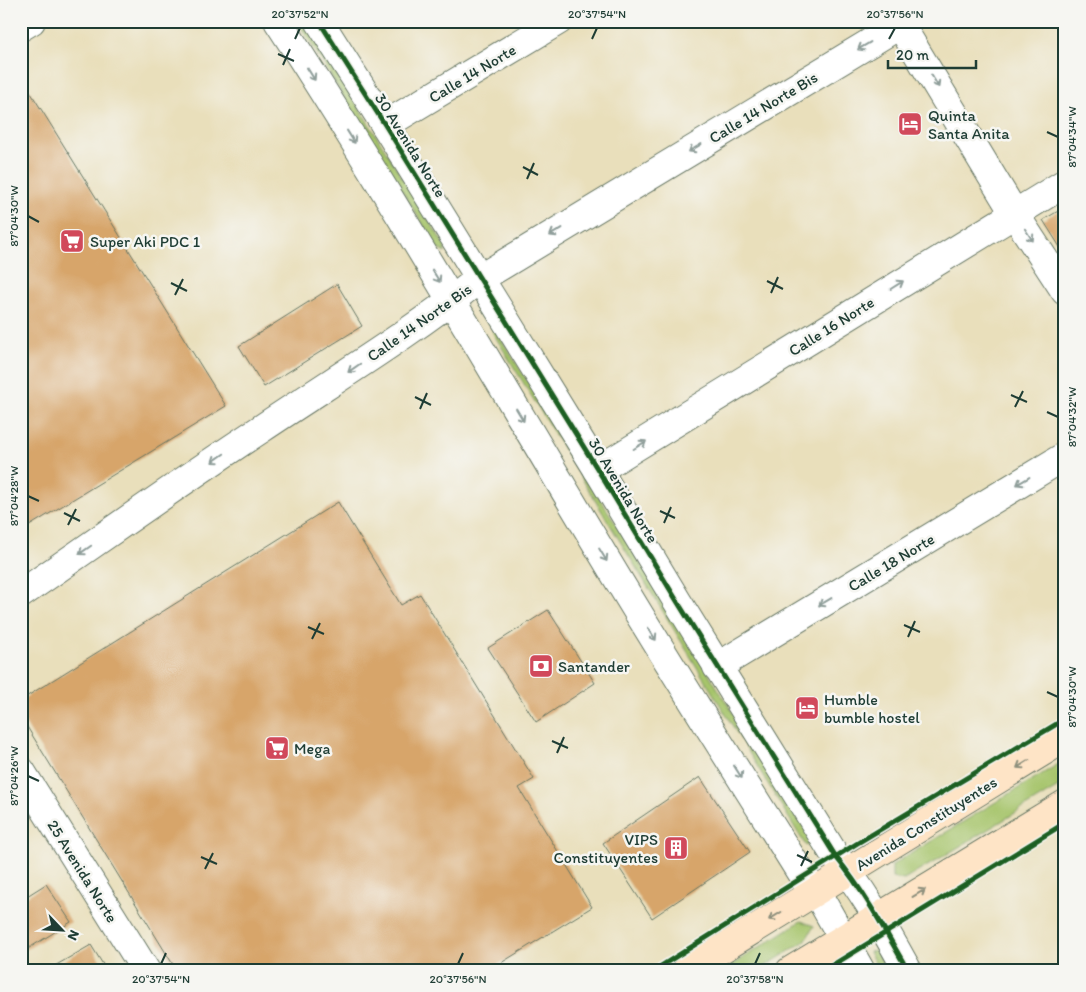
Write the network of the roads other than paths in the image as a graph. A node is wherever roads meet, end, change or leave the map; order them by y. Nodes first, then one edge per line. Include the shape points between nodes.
1 (31, 21) edge
2 (278, 21) edge
3 (319, 21) edge
4 (558, 21) edge
5 (901, 22) edge
6 (21, 27) edge
7 (385, 125) junction
8 (1065, 183) edge
9 (1014, 213) junction
10 (479, 279) junction
11 (1065, 291) edge
12 (452, 301) junction
13 (1065, 456) edge
14 (598, 470) junction
15 (21, 594) edge
16 (717, 667) junction
17 (1065, 738) edge
18 (21, 771) edge
19 (1065, 804) edge
20 (848, 871) junction
21 (816, 891) junction
22 (877, 918) junction
23 (843, 938) junction
24 (146, 971) edge
25 (686, 971) edge
26 (790, 971) edge
27 (860, 971) edge
28 (908, 971) edge

1 - 6 street
2 -> 12 street
3 - 7 street, 30 Avenida Norte
4 - 7 street, Calle 14 Norte
5 -> 9 street
5 -> 10 street, Calle 14 Norte Bis
7 - 10 street, 30 Avenida Norte
8 - 9 street, Calle 16 Norte
9 -> 11 street
14 -> 9 street, Calle 16 Norte
10 - 12 street, Calle 14 Norte Bis
10 - 14 street, 30 Avenida Norte
12 -> 15 street, Calle 14 Norte Bis
12 -> 21 street via 626,592 804,878
13 -> 16 street, Calle 18 Norte
14 - 16 street, 30 Avenida Norte
16 - 20 street, 30 Avenida Norte via 836,857
17 -> 20 main road, Avenida Constituyentes
18 - 24 street, 25 Avenida Norte
22 -> 19 main road
20 - 21 main road, Avenida Constituyentes
20 - 22 street, 30 Avenida Norte
21 - 23 street
21 -> 25 main road, Avenida Constituyentes
22 - 23 main road
22 - 28 street, 30 Avenida Norte
23 - 26 main road
23 - 27 street

